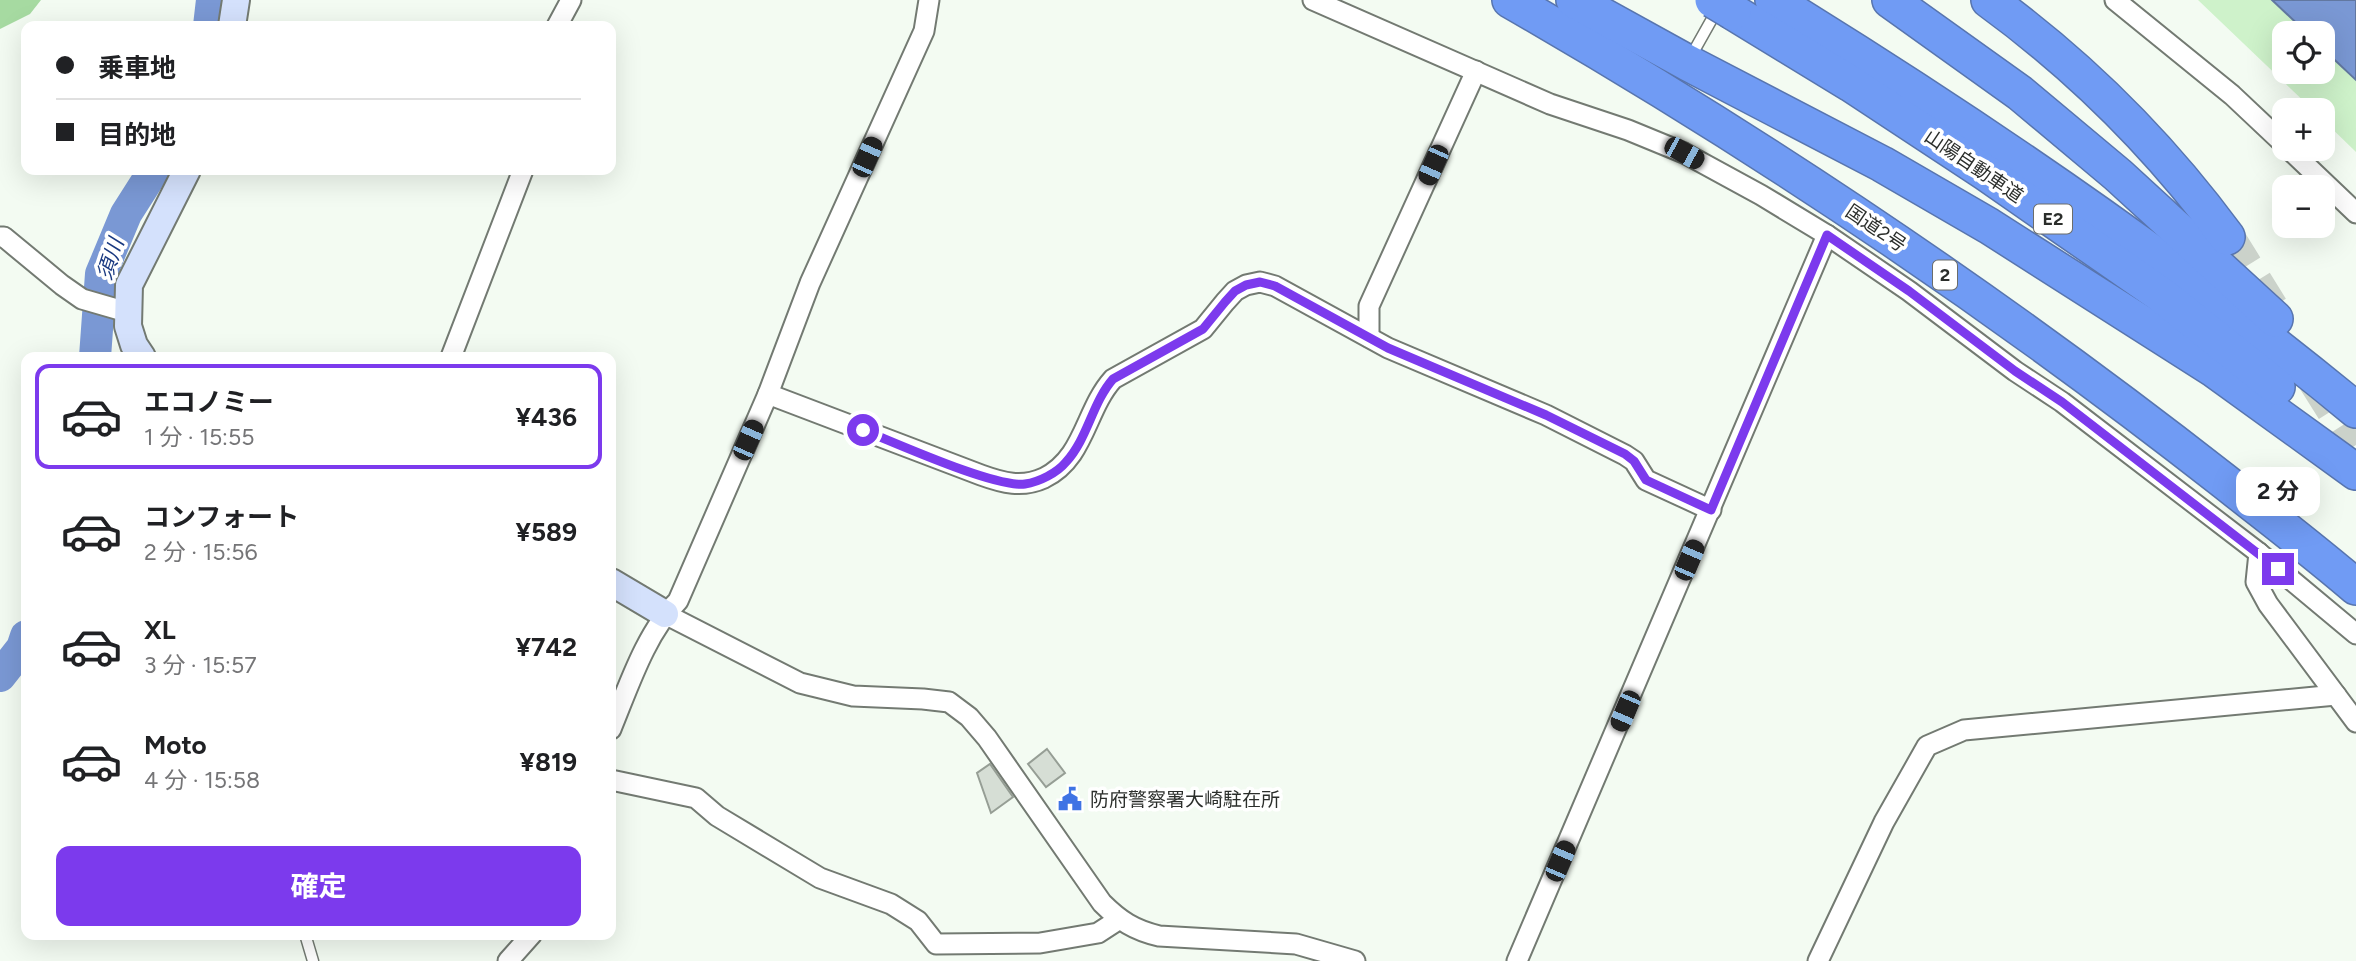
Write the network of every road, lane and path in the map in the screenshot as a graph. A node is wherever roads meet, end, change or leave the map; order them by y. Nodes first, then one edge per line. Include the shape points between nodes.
1 (236, 0) edge
2 (570, 0) edge
3 (929, 0) edge
4 (1313, 0) edge
5 (1510, 0) edge
6 (1574, 0) edge
7 (1773, 0) edge
8 (1890, 0) edge
9 (1989, 0) edge
10 (2115, 0) edge
11 (1723, 4) edge
12 (233, 21) edge
13 (560, 21) edge
14 (1688, 63) junction
15 (1476, 71) junction
16 (2272, 133) edge
17 (2302, 161) edge
18 (184, 175) edge
19 (521, 175) edge
20 (2356, 213) edge
21 (1827, 235) junction
22 (0, 237) edge
23 (2227, 237) tunnel mouth
24 (122, 311) junction
25 (1369, 337) junction
26 (139, 352) edge
27 (453, 352) edge
28 (2356, 390) edge
29 (768, 394) junction
30 (2356, 410) edge
31 (2356, 451) edge
32 (2356, 472) edge
33 (1711, 510) junction
34 (2259, 553) junction
35 (616, 585) edge
36 (2356, 587) edge
37 (664, 614) junction
38 (2356, 634) edge
39 (2336, 695) junction
40 (616, 716) edge
41 (2356, 722) edge
42 (616, 781) edge
43 (1118, 920) junction
44 (307, 940) edge
45 (527, 940) edge
46 (313, 961) edge
47 (508, 961) edge
48 (1355, 961) edge
49 (1517, 961) edge
50 (1818, 961) edge

1 - 12 street
2 - 13 street
3 - 29 street via 924,31 810,283
4 - 15 street
5 - 36 highway, 国道2号 / 2 via 1630,69 1801,178 2002,314
6 - 14 highway
7 - 30 highway, 山陽自動車道 / E2 via 2005,147 2185,277
8 - 28 highway via 2020,93 2108,166
9 - 23 highway via 2077,70 2130,120
10 - 16 street
11 - 14 lane
11 - 31 highway, 山陽自動車道 / E2 via 1986,173 2149,287
14 - 32 highway via 1882,164 2062,271 2215,370
15 - 21 street via 1550,104 1684,153
15 - 25 street via 1369,306
17 - 20 street
18 - 24 street via 129,285
19 - 27 street
21 - 33 street
21 - 34 street via 2062,402
22 - 24 street via 82,299
24 - 26 street
25 - 29 street via 1275,286 1246,285 1235,291 1203,329 1113,379 1065,464 1025,484 981,475
25 - 33 street via 1625,454 1646,480
29 - 37 street via 678,601
33 - 49 street
34 - 38 street
34 - 39 street via 2256,582
35 - 37 street
37 - 40 street
37 - 43 street via 809,686 853,696 949,702 987,737
39 - 41 street
39 - 50 street via 1964,730 1927,746 1884,821
42 - 43 street via 696,798 717,816 820,878 891,904 918,921 936,944 1040,943 1098,933
43 - 48 street via 1159,936 1296,944
44 - 46 lane
45 - 47 street

